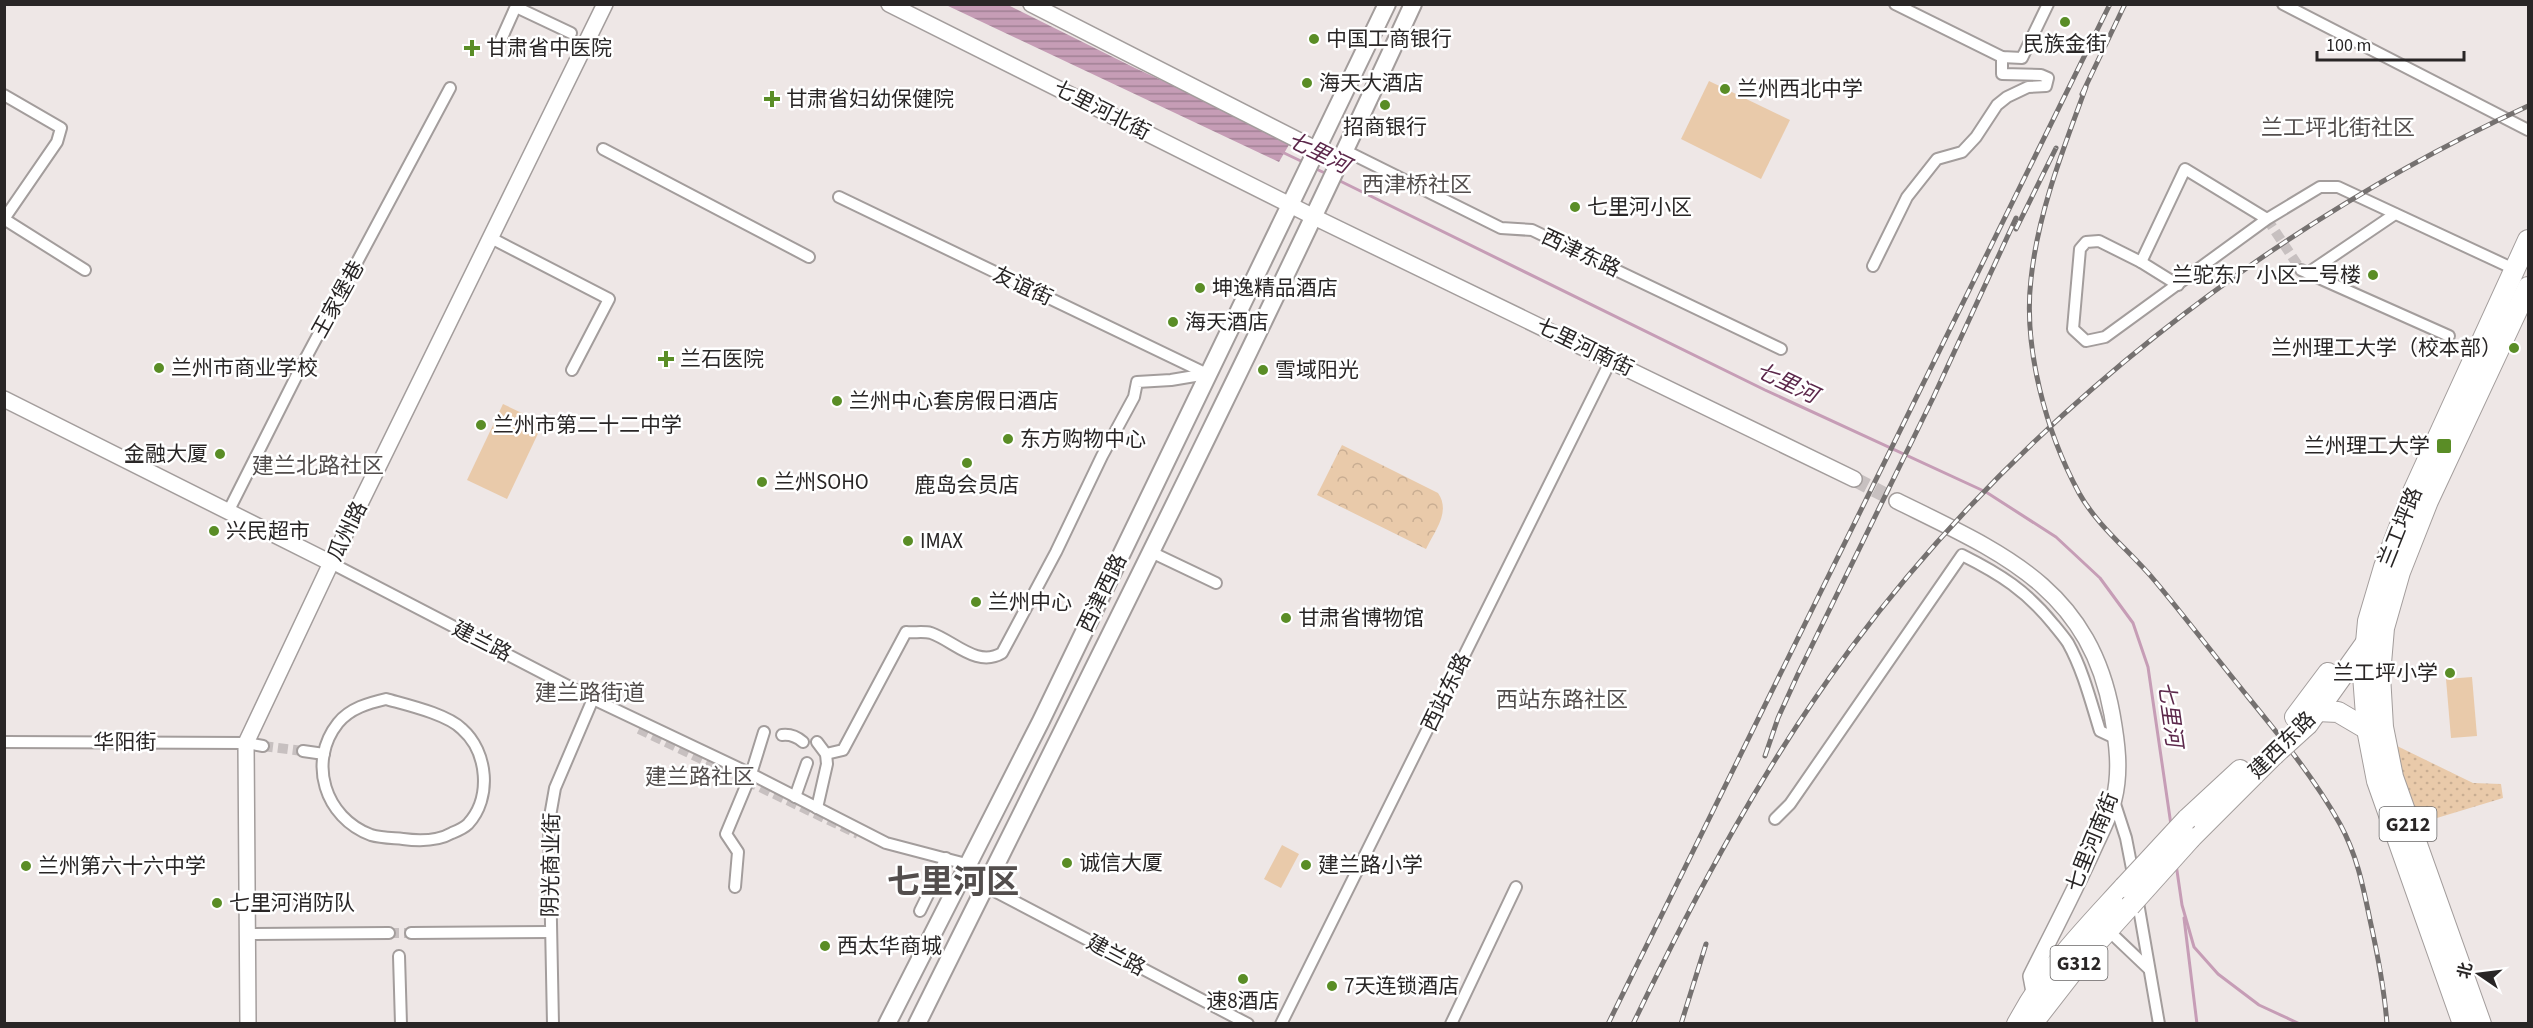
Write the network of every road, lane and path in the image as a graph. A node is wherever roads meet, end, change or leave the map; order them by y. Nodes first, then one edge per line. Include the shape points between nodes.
1 (605, 4) edge
2 (889, 4) edge
3 (1031, 4) edge
4 (1387, 4) edge
5 (1413, 4) edge
6 (1895, 4) edge
7 (2048, 4) edge
8 (2283, 4) edge
9 (516, 6) edge
10 (571, 33) dead end
11 (500, 42) dead end
12 (2002, 57) junction
13 (450, 88) dead end
14 (4, 95) edge
15 (2529, 130) edge
16 (603, 150) dead end
17 (1316, 154) junction
18 (1341, 161) junction
19 (839, 197) dead end
20 (1292, 205) junction
21 (2395, 214) junction
22 (1314, 217) junction
23 (4, 219) edge
24 (2267, 219) junction
25 (491, 238) junction
26 (2529, 240) edge
27 (809, 257) dead end
28 (2141, 262) junction
29 (1873, 266) dead end
30 (2514, 269) junction
31 (85, 270) dead end
32 (2178, 285) junction
33 (2529, 287) edge
34 (2449, 336) dead end
35 (1781, 349) dead end
36 (1611, 360) junction
37 (572, 370) dead end
38 (1205, 379) junction
39 (1228, 397) junction
40 (4, 399) edge
41 (1854, 479) tunnel mouth
42 (1897, 501) tunnel mouth
43 (228, 512) junction
44 (1151, 552) junction
45 (331, 564) junction
46 (1216, 584) dead end
47 (2378, 618) junction
48 (2366, 643) junction
49 (2327, 686) junction
50 (2364, 692) junction
51 (593, 699) junction
52 (2307, 717) junction
53 (2375, 728) junction
54 (764, 732) dead end
55 (782, 735) dead end
56 (2117, 739) junction
57 (4, 742) edge
58 (803, 742) dead end
59 (817, 742) dead end
60 (246, 743) junction
61 (263, 746) tunnel mouth
62 (303, 751) tunnel mouth
63 (324, 754) junction
64 (826, 754) junction
65 (807, 763) dead end
66 (752, 774) junction
67 (795, 797) junction
68 (2114, 799) junction
69 (818, 808) junction
70 (1775, 819) dead end
71 (2189, 829) junction
72 (946, 858) junction
73 (966, 864) junction
74 (985, 886) junction
75 (1516, 886) dead end
76 (735, 887) dead end
77 (920, 911) dead end
78 (2109, 931) junction
79 (550, 932) junction
80 (389, 933) tunnel mouth
81 (411, 933) tunnel mouth
82 (247, 934) junction
83 (399, 956) dead end
84 (2149, 969) junction
85 (2034, 992) junction
86 (248, 1023) edge
87 (401, 1023) edge
88 (553, 1023) edge
89 (887, 1023) edge
90 (917, 1023) edge
91 (1248, 1023) edge
92 (1281, 1023) edge
93 (1451, 1023) edge
94 (2017, 1023) edge
95 (2032, 1023) edge
96 (2159, 1023) edge
97 (2463, 1023) edge
98 (2481, 1023) edge

1 - 25 street, 瓜州路
2 - 20 street, 七里河北街
3 - 17 street
4 - 17 main road
5 - 18 main road
6 - 12 street
7 - 12 street via 2022,58
8 - 15 street
9 - 10 street
9 - 11 street
12 - 29 street via 2001,75 2042,75 2048,78 2046,86 2028,87 2007,97 1962,152 1937,159 1907,197
13 - 43 street, 王家堡巷
14 - 23 street via 61,128 57,142
16 - 27 street
17 - 18 street
17 - 20 main road, 西津西路
18 - 22 main road, 西津西路
18 - 35 street, 西津东路 via 1501,228 1532,230
19 - 38 street, 友谊街
20 - 22 street, 七里河北街
20 - 38 main road, 西津西路
21 - 24 street via 2330,185
21 - 30 street
21 - 34 street via 2305,272
22 - 36 street, 七里河南街
22 - 39 main road, 西津西路
23 - 31 street
24 - 28 street via 2185,169
24 - 32 street
25 - 37 street via 609,299
25 - 45 street, 瓜州路
26 - 30 highway, 兰工坪路 / G212
28 - 32 street
28 - 32 street via 2099,241 2086,242 2080,249 2073,329 2086,341 2105,337
30 - 47 highway, 兰工坪路 / G212 via 2412,494 2384,567
33 - 47 highway, 兰工坪路 / G212 via 2428,501
36 - 41 street, 七里河南街
36 - 92 street, 西站东路
38 - 39 main road
38 - 64 street via 1137,382 1134,397 1002,653 983,658 930,633 906,632 843,750
38 - 73 main road, 西津西路 via 1041,721
39 - 44 main road, 西津西路
40 - 43 street, 建兰路
42 - 56 street, 七里河南街 via 1996,552 2038,580 2054,596 2093,653
43 - 45 street, 建兰路
44 - 46 street
44 - 74 main road, 西津西路
45 - 51 street, 建兰路
45 - 60 street, 瓜州路
47 - 48 highway, G212
47 - 49 highway, 建西东路 / G312
47 - 53 highway, G212 via 2380,675
48 - 49 highway, 建西东路 / G312
48 - 50 highway, G212
49 - 50 highway
49 - 52 highway, 建西东路 / G312
50 - 53 highway
51 - 66 street, 建兰路
51 - 79 street, 阴光商业街 via 555,788 549,822
52 - 53 highway via 2338,712
52 - 71 highway, 建西东路 / G312
53 - 97 highway, G212 via 2377,781
53 - 98 highway, G212
54 - 66 street
55 - 58 street via 798,737
56 - 68 street, 七里河南街
56 - 70 street via 2100,731 2067,642 2041,608 2021,589 1962,555 1790,804
57 - 60 street, 华阳街
59 - 64 street
60 - 61 street, 华阳街
60 - 82 street, 瓜州路
62 - 63 street
63 - 63 street via 321,772 328,798 344,819 372,835 417,841 446,836 467,825 481,802 485,775 478,749 462,728 427,710 386,699 360,706 339,722
64 - 69 street
65 - 67 street
66 - 67 street, 建兰路
66 - 76 street via 726,834 738,852
67 - 69 street, 建兰路
68 - 84 street via 2126,838
68 - 85 street, 七里河南街 via 2031,976
69 - 72 street, 建兰路 via 886,843
71 - 78 highway, G312, bridge
71 - 85 highway, G312, bridge via 2124,887
72 - 73 street, 建兰路
72 - 77 street
73 - 89 main road, 西津西路
74 - 90 main road, 西津西路
74 - 91 street, 建兰路
75 - 93 street
78 - 84 street
78 - 95 highway, G312
79 - 81 street, 阴光商业街
79 - 88 street, 阴光商业街
80 - 82 street
82 - 86 street, 瓜州路
83 - 87 street
84 - 96 street
85 - 94 highway, G312

